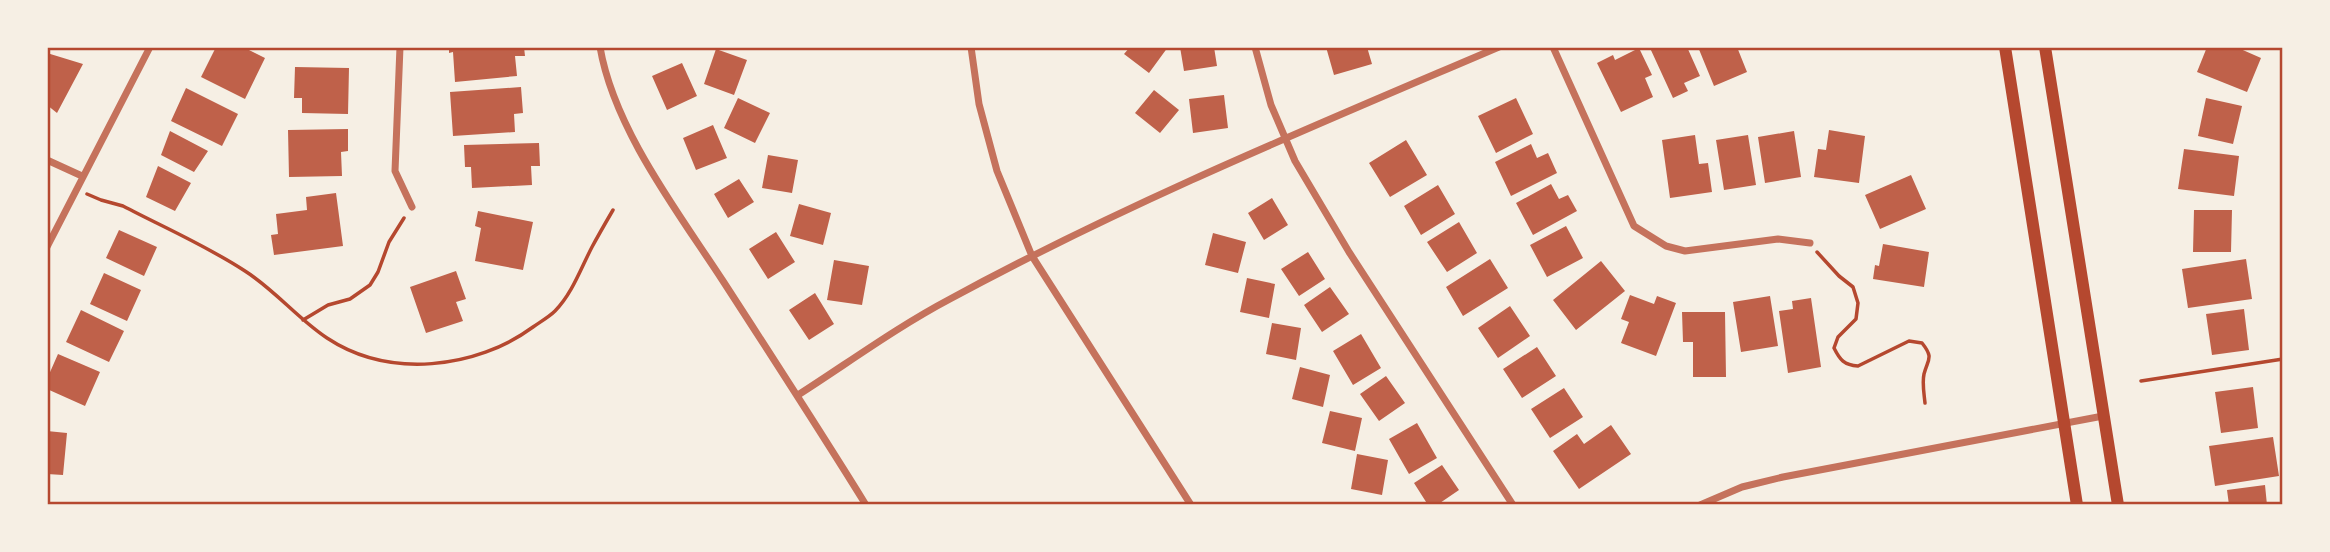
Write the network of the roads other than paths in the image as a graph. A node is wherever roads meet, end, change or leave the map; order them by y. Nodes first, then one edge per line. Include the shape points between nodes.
1 (150, 47) edge
2 (400, 47) edge
3 (600, 47) edge
4 (971, 47) edge
5 (1255, 47) edge
6 (1499, 47) edge
7 (1553, 47) edge
8 (2005, 47) edge
9 (2045, 47) edge
10 (1284, 139) junction
11 (47, 160) edge
12 (82, 176) junction
13 (412, 207) road end
14 (1810, 243) road end
15 (47, 247) edge
16 (1032, 256) junction
17 (798, 396) junction
18 (2103, 416) junction
19 (2064, 423) junction
20 (866, 505) edge
21 (1191, 505) edge
22 (1513, 505) edge
23 (1700, 505) edge
24 (2077, 505) edge
25 (2118, 505) edge

1 - 12 street
2 - 13 street via 396,171
3 - 17 street via 621,114 655,176
4 - 16 street via 979,104 997,171
5 - 10 street
6 - 10 street
7 - 14 street via 1634,226 1666,246 1685,251 1778,239
8 - 19 main road
9 - 18 main road
10 - 16 street via 1157,194
10 - 22 street via 1349,252
11 - 12 street
12 - 15 street
16 - 17 street via 948,299
16 - 21 street
17 - 20 street
18 - 19 street
18 - 25 main road
19 - 23 street via 1783,477 1742,487
19 - 24 main road

